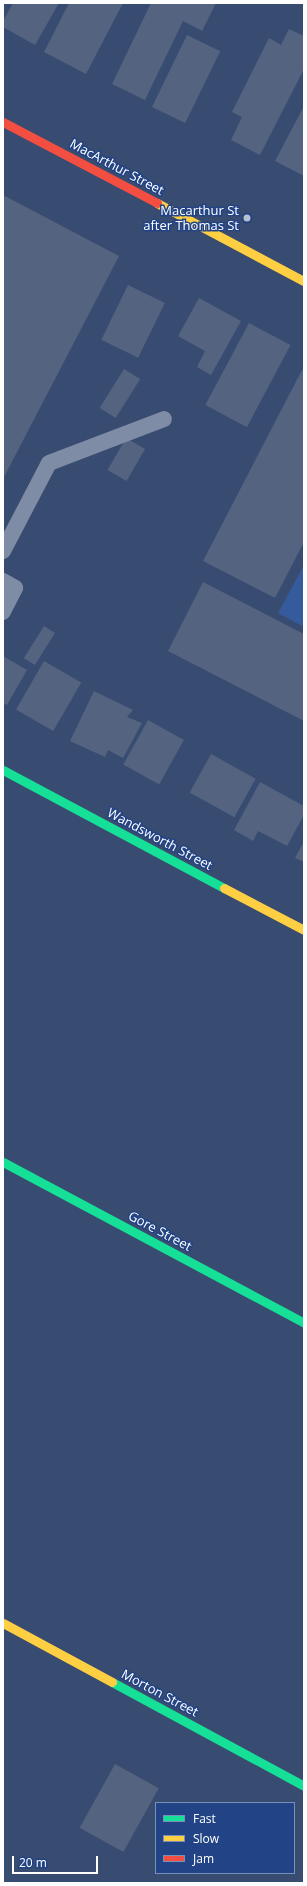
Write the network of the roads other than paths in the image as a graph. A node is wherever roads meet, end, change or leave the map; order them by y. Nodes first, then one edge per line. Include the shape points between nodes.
1 (3, 122) edge
2 (304, 281) edge
3 (164, 419) dead end
4 (3, 551) edge
5 (3, 580) edge
6 (3, 612) edge
7 (3, 770) edge
8 (304, 930) edge
9 (3, 1162) edge
10 (304, 1323) edge
11 (3, 1623) edge
12 (304, 1786) edge

1 - 2 street, MacArthur Street
3 - 4 lane via 49,463
5 - 6 lane via 15,588
7 - 8 street, Wandsworth Street
9 - 10 street, Gore Street
11 - 12 street, Morton Street

